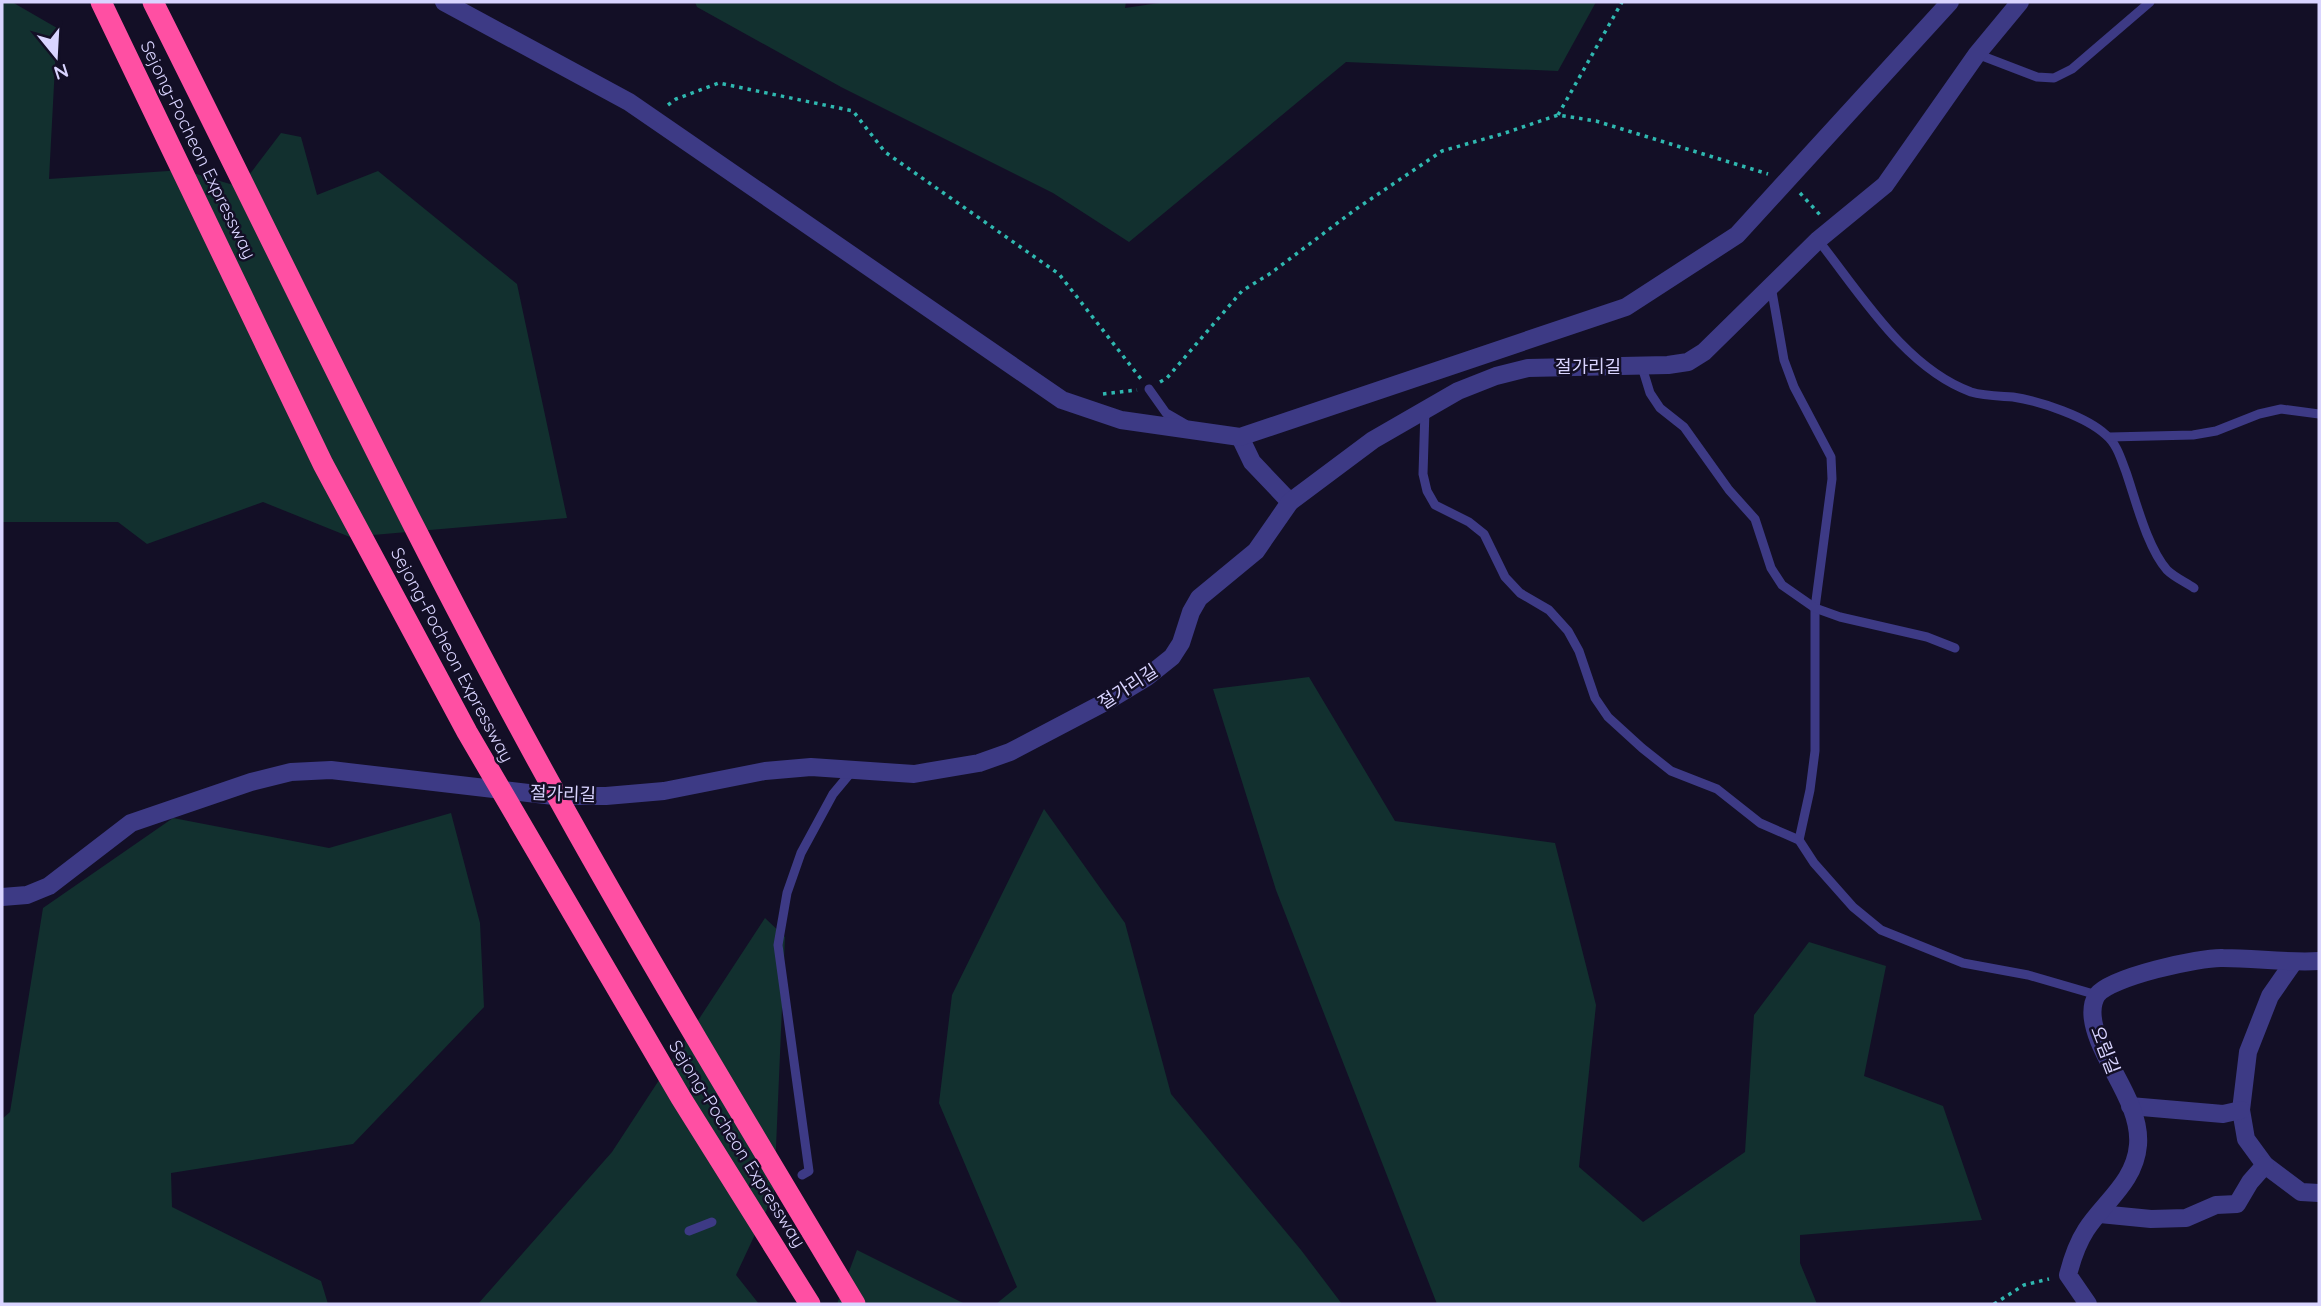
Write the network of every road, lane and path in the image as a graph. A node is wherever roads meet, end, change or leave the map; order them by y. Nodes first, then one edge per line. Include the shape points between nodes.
1 (102, 2) edge
2 (153, 2) edge
3 (444, 2) edge
4 (1622, 2) edge
5 (1950, 2) edge
6 (2020, 2) edge
7 (2150, 2) edge
8 (1977, 54) junction
9 (1558, 115) junction
10 (652, 117) junction
11 (1789, 180) junction
12 (1825, 234) junction
13 (1771, 284) junction
14 (1642, 367) junction
15 (1149, 390) junction
16 (1099, 394) dead end
17 (1426, 410) junction
18 (2319, 414) edge
19 (1196, 431) junction
20 (1240, 437) junction
21 (2110, 437) junction
22 (1290, 502) junction
23 (2194, 588) dead end
24 (1815, 608) junction
25 (1955, 648) dead end
26 (855, 769) junction
27 (1799, 840) junction
28 (2, 897) edge
29 (2319, 961) edge
30 (2293, 963) junction
31 (2097, 995) junction
32 (2130, 1106) junction
33 (2241, 1110) junction
34 (2265, 1165) junction
35 (802, 1175) dead end
36 (2319, 1194) edge
37 (2100, 1214) junction
38 (712, 1222) dead end
39 (689, 1231) dead end
40 (2068, 1275) junction
41 (810, 1304) edge
42 (856, 1304) edge
43 (1994, 1304) edge
44 (2088, 1304) edge

1 - 41 highway, Sejong-Pocheon Expressway via 323,464 514,814 681,1098
2 - 42 highway, Sejong-Pocheon Expressway via 382,465 575,828
3 - 10 street
4 - 9 path
5 - 11 street
6 - 8 street, 절가리길
7 - 8 lane via 2072,69 2054,78 2037,77
8 - 12 street, 절가리길 via 1885,185
9 - 11 path via 1596,121
9 - 15 path via 1442,151 1377,194 1242,291 1167,378
10 - 15 path via 676,99 719,83 853,111 885,152 1059,274
10 - 19 street via 1062,400 1121,420
11 - 12 path
11 - 20 street via 1737,235 1626,307
12 - 13 street, 절가리길
12 - 21 lane via 1894,336 1913,356 1972,392 2043,404
13 - 14 street, 절가리길 via 1704,352 1688,362
13 - 24 lane via 1784,360 1831,457
14 - 17 street, 절가리길 via 1528,368 1458,391
14 - 24 lane via 1660,408 1684,427 1755,519 1771,568 1782,585
15 - 16 path
15 - 19 lane via 1166,413
17 - 22 street, 절가리길 via 1373,440
17 - 27 lane via 1423,474 1435,505 1484,534 1505,577 1520,593 1549,610 1568,631 1595,698 1608,717 1671,771 1717,789 1760,823
18 - 21 lane via 2281,409 2193,435
19 - 20 street
20 - 22 street via 1252,462
21 - 23 lane via 2154,549 2168,570
22 - 26 street, 절가리길 via 1256,551 1199,598 1172,657 1110,700 1010,752 979,763 914,774
24 - 25 lane
24 - 27 lane via 1815,751
26 - 28 street, 절가리길 via 765,771 664,791 606,796 554,796 331,770 291,772 131,823 49,886 27,895
26 - 35 lane via 832,794 801,853 778,945 809,1171
27 - 31 lane via 1853,907 1881,930 1963,963
29 - 30 street
30 - 31 street via 2221,957 2182,963 2114,982
30 - 33 street via 2270,996 2248,1052
31 - 32 street, 오림길 via 2092,1010 2094,1029
32 - 33 street via 2223,1114
32 - 37 street, 오림길 via 2138,1143 2135,1162
33 - 34 street via 2246,1139
34 - 36 street via 2301,1192
34 - 37 street via 2237,1204 2216,1205 2186,1218
37 - 40 street, 오림길 via 2072,1256
38 - 39 lane
40 - 43 path via 2024,1285
40 - 44 street

